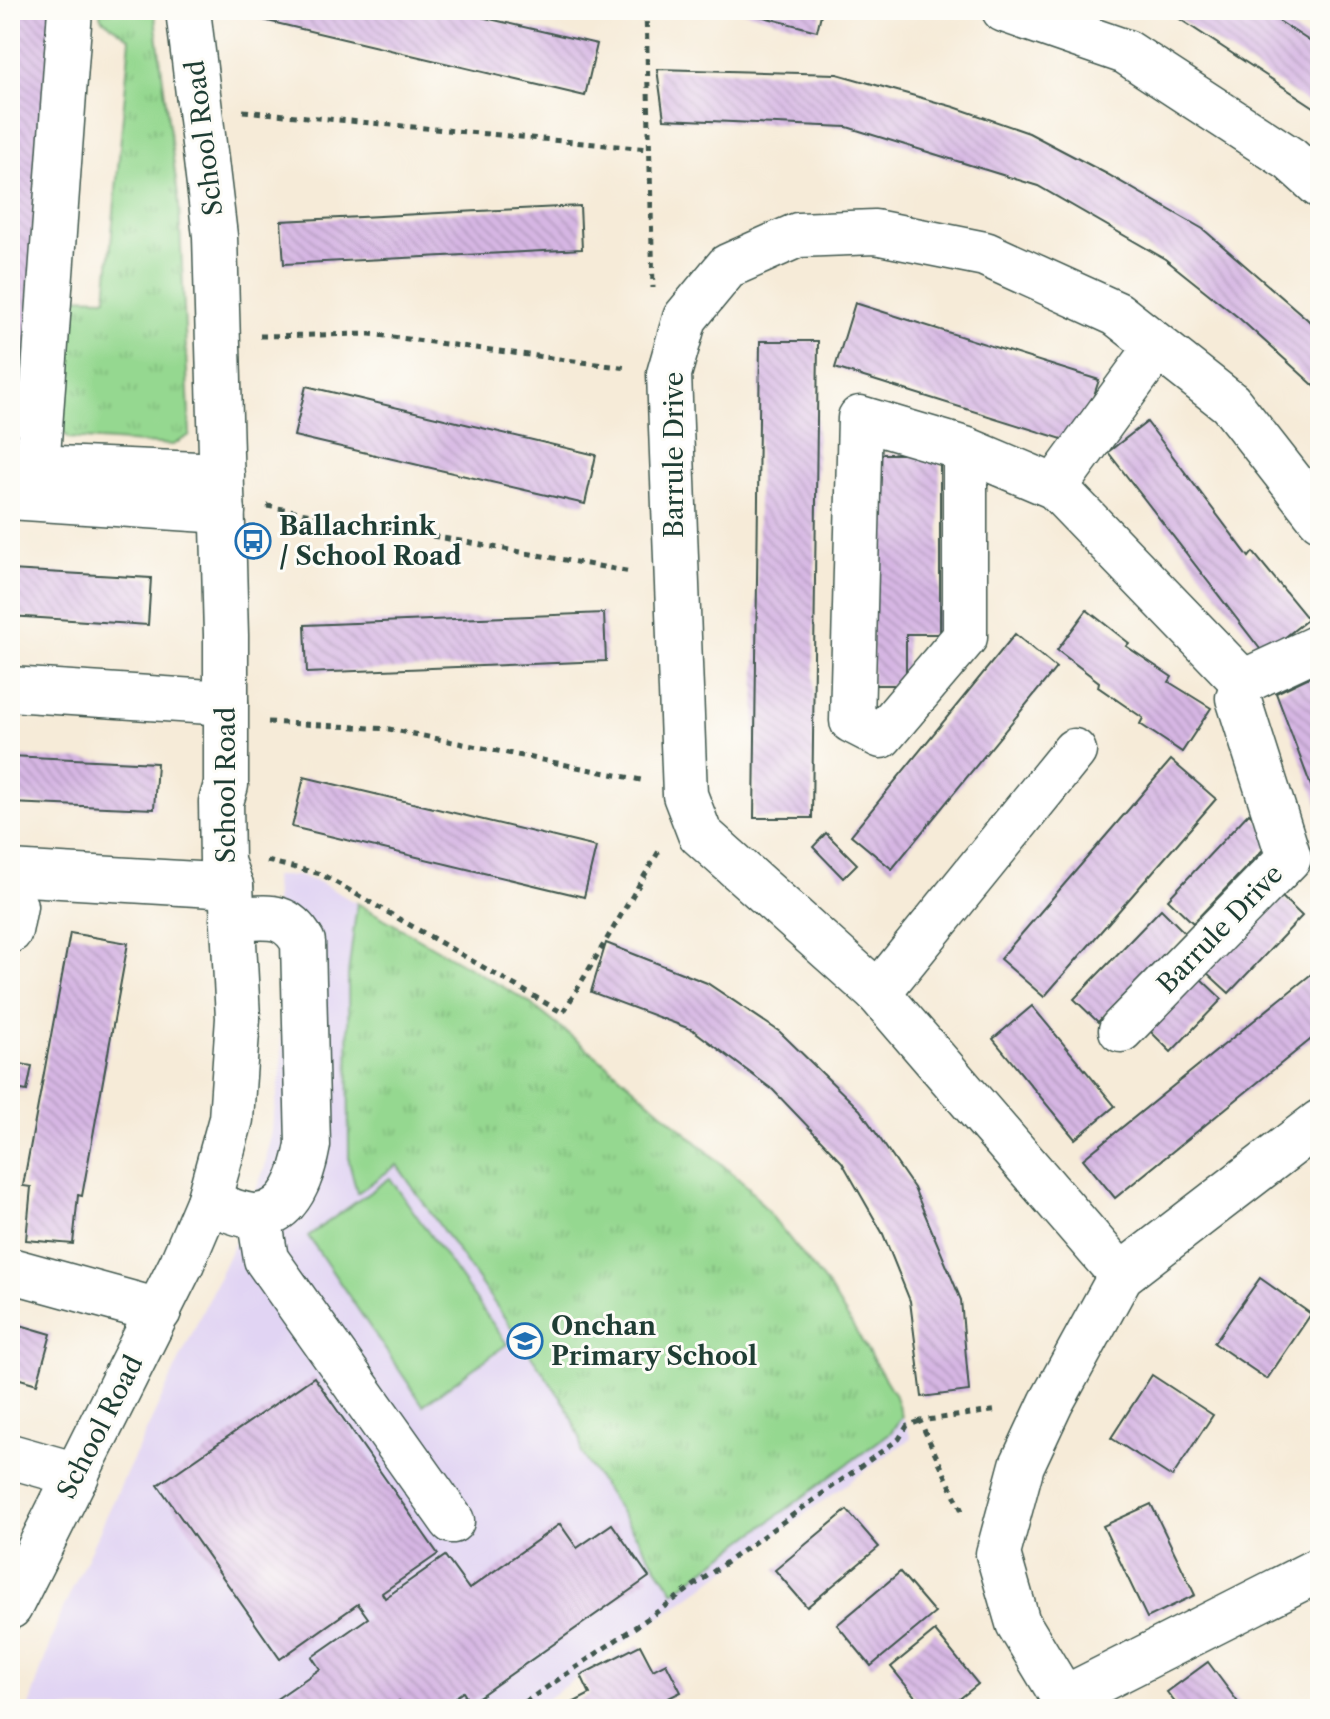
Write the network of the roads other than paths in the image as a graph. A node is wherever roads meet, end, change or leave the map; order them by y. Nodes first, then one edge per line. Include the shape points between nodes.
1 (70, 10) edge
2 (188, 10) edge
3 (1004, 10) edge
4 (1320, 186) edge
5 (1157, 347) junction
6 (965, 449) junction
7 (19, 477) edge
8 (1055, 487) junction
9 (234, 497) junction
10 (1320, 518) edge
11 (1320, 646) edge
12 (1243, 682) junction
13 (10, 689) edge
14 (243, 712) junction
15 (1074, 751) dead end
16 (10, 873) edge
17 (10, 898) edge
18 (231, 902) junction
19 (10, 931) edge
20 (878, 993) junction
21 (1121, 1030) dead end
22 (1320, 1122) edge
23 (208, 1202) junction
24 (259, 1216) junction
25 (10, 1270) edge
26 (1121, 1275) junction
27 (159, 1311) junction
28 (10, 1456) edge
29 (77, 1475) junction
30 (452, 1521) dead end
31 (1320, 1569) edge
32 (10, 1607) edge
33 (1067, 1704) edge

1 - 7 street
2 - 9 street, School Road via 215,236
3 - 4 street via 1126,52 1290,159
5 - 8 street
5 - 10 street, Barrule Drive via 1230,403
5 - 20 street, Barrule Drive via 1117,314 985,254 875,232 798,235 728,266 685,318 669,374 686,796 700,834
6 - 6 street via 860,418 852,721 881,736 965,637
6 - 8 street
7 - 9 street
8 - 12 street
9 - 14 street, School Road
11 - 12 street
12 - 21 street, Barrule Drive via 1238,698 1289,858
13 - 14 street
14 - 18 street, School Road via 221,802 222,862
15 - 20 street
16 - 18 street
17 - 19 street via 15,906
18 - 23 street, School Road via 238,1018 231,1119
18 - 24 street via 282,919 295,927 303,942 308,1145 304,1171 290,1196
20 - 26 street, Barrule Drive
22 - 26 street
23 - 24 street
23 - 27 street, School Road
24 - 30 street via 266,1259
25 - 27 street
26 - 33 street via 1022,1465 998,1554 1018,1623
27 - 29 street, School Road
28 - 29 street
29 - 32 street, School Road
31 - 33 street

